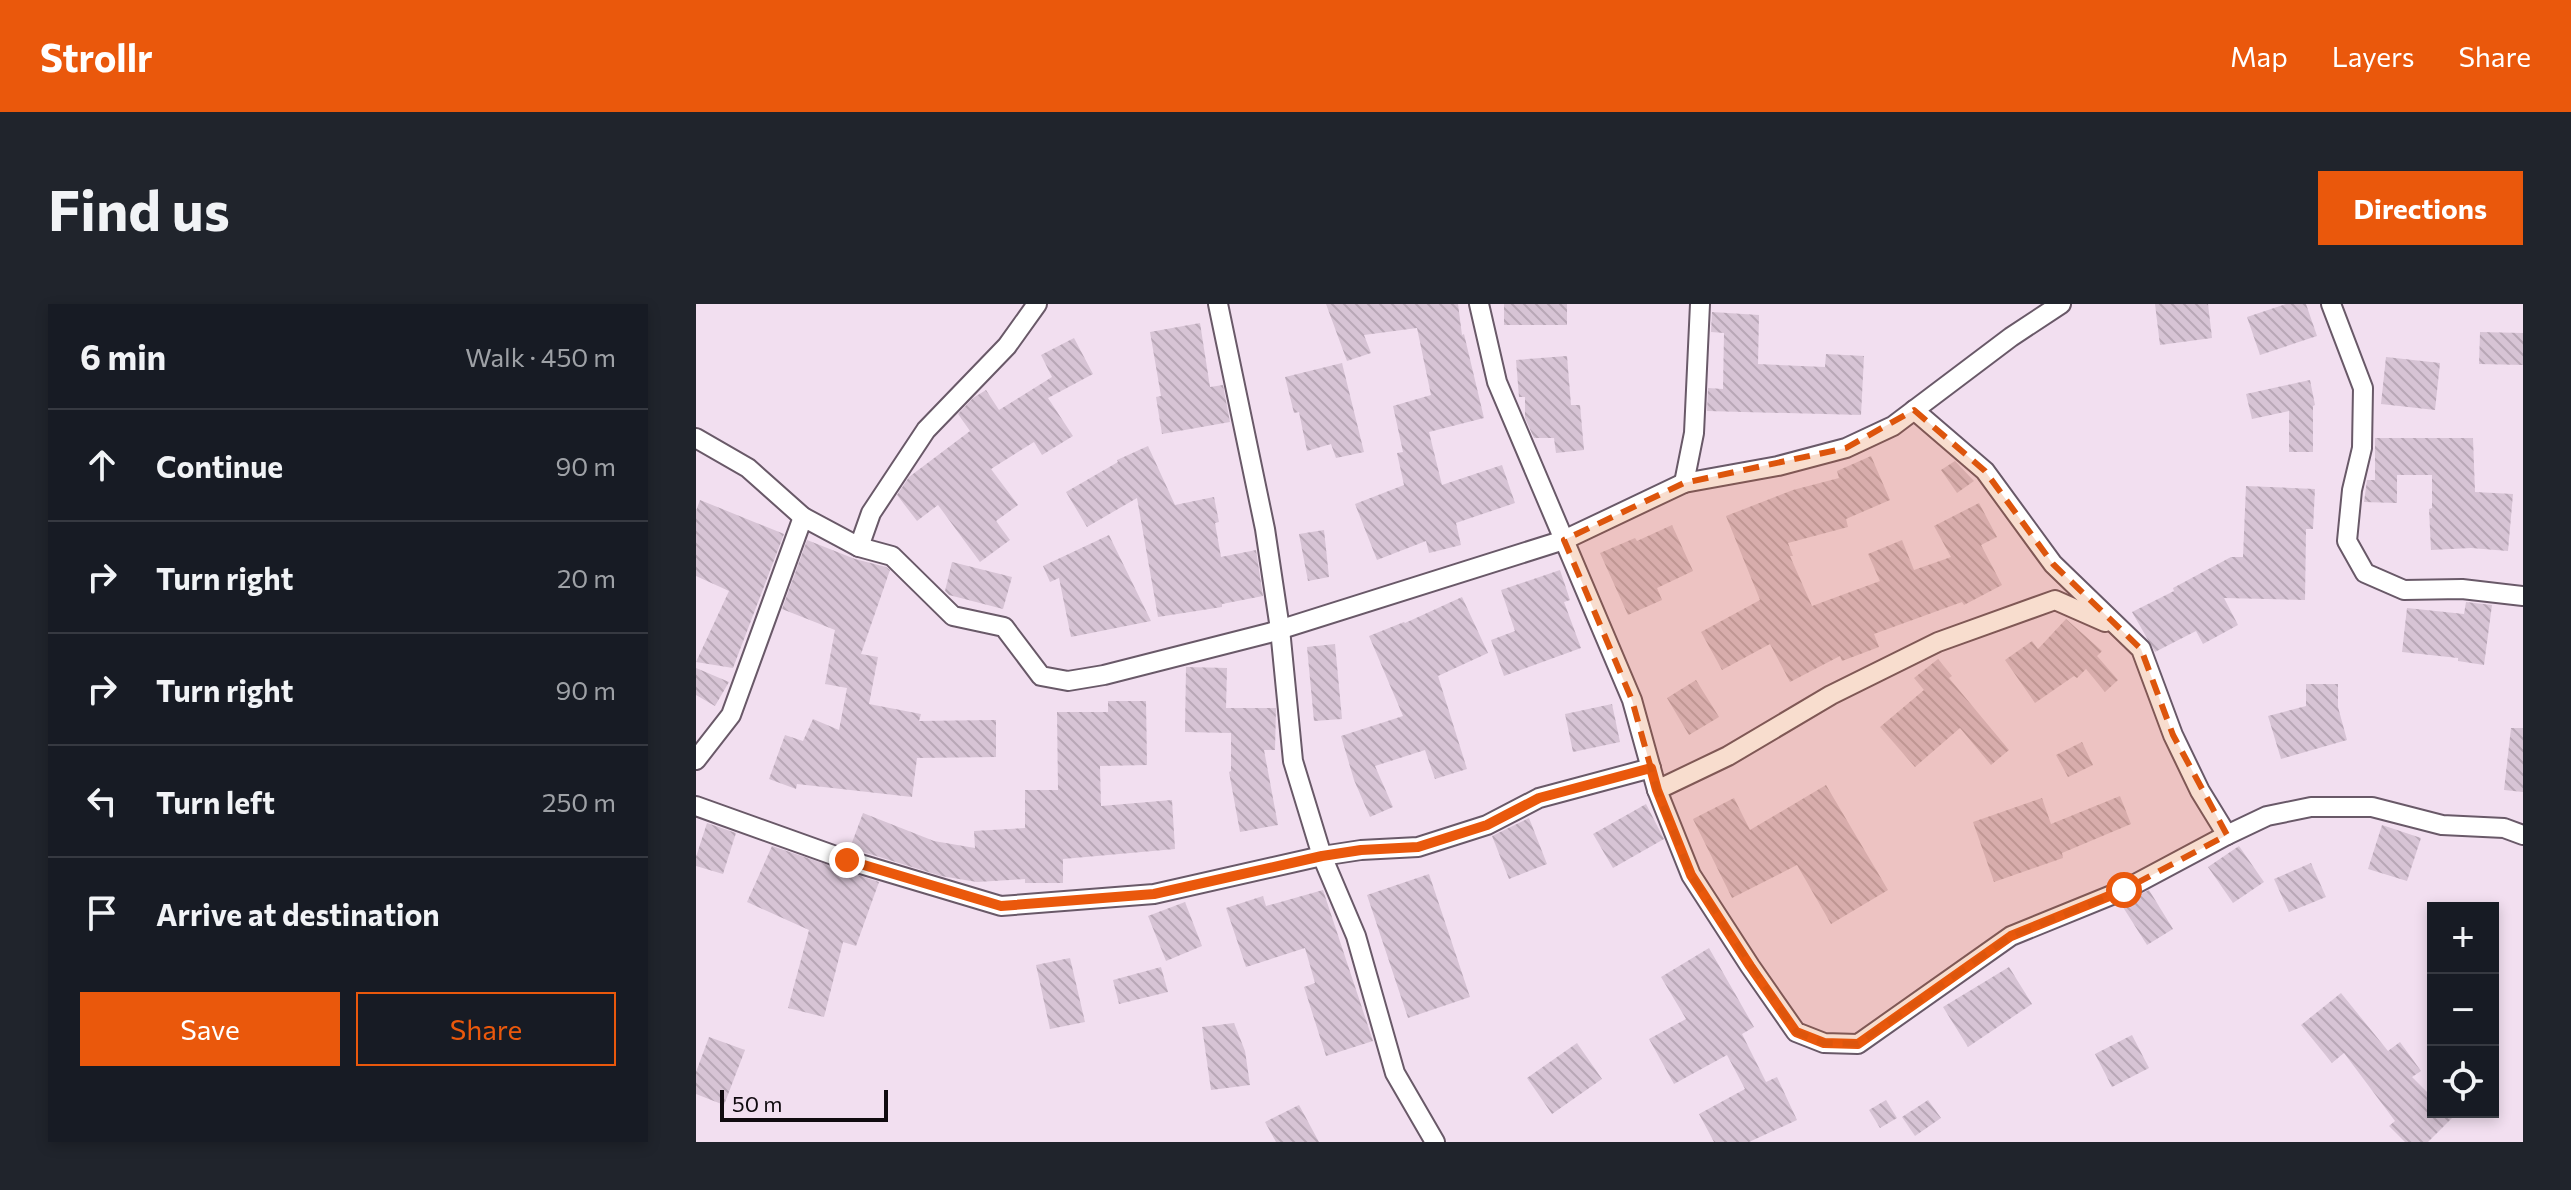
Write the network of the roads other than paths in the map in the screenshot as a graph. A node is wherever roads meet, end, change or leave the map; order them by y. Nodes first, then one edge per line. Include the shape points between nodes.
1 (1037, 304) edge
2 (1218, 304) edge
3 (1479, 304) edge
4 (1700, 304) edge
5 (2061, 304) edge
6 (2331, 304) edge
7 (1914, 410) junction
8 (696, 438) edge
9 (1684, 483) junction
10 (803, 517) junction
11 (1564, 540) junction
12 (859, 547) junction
13 (2523, 596) edge
14 (2114, 626) junction
15 (1280, 629) junction
16 (696, 760) edge
17 (1651, 768) junction
18 (1657, 790) junction
19 (696, 806) edge
20 (2227, 835) junction
21 (2523, 835) edge
22 (1322, 856) junction
23 (1435, 1142) edge

1 - 12 street via 1007,346 926,430 871,513
2 - 15 street via 1265,529
3 - 11 street via 1497,382
4 - 9 street via 1694,433
5 - 7 street
6 - 13 street via 2363,388 2362,448 2347,541 2365,573 2404,590
7 - 9 street via 1846,448
7 - 14 street via 1985,471 2053,564
8 - 10 street via 748,468
9 - 11 street
10 - 12 street
10 - 16 street via 731,715
11 - 15 street
11 - 17 street via 1632,700
12 - 15 street via 892,556 953,616 1004,627 1041,676 1068,681 1104,675
14 - 18 street via 2055,600 1938,642
14 - 20 street via 2141,649 2173,735
15 - 22 street via 1293,761
17 - 18 street
17 - 22 street via 1539,798 1487,825 1418,847
18 - 20 street via 1691,875 1750,966 1796,1032 1824,1043 1858,1044 2011,936 2124,890
19 - 22 street via 847,860 1001,906 1154,894
20 - 21 street via 2267,816 2311,807 2372,807 2442,825 2504,828
22 - 23 street via 1356,936 1395,1073

